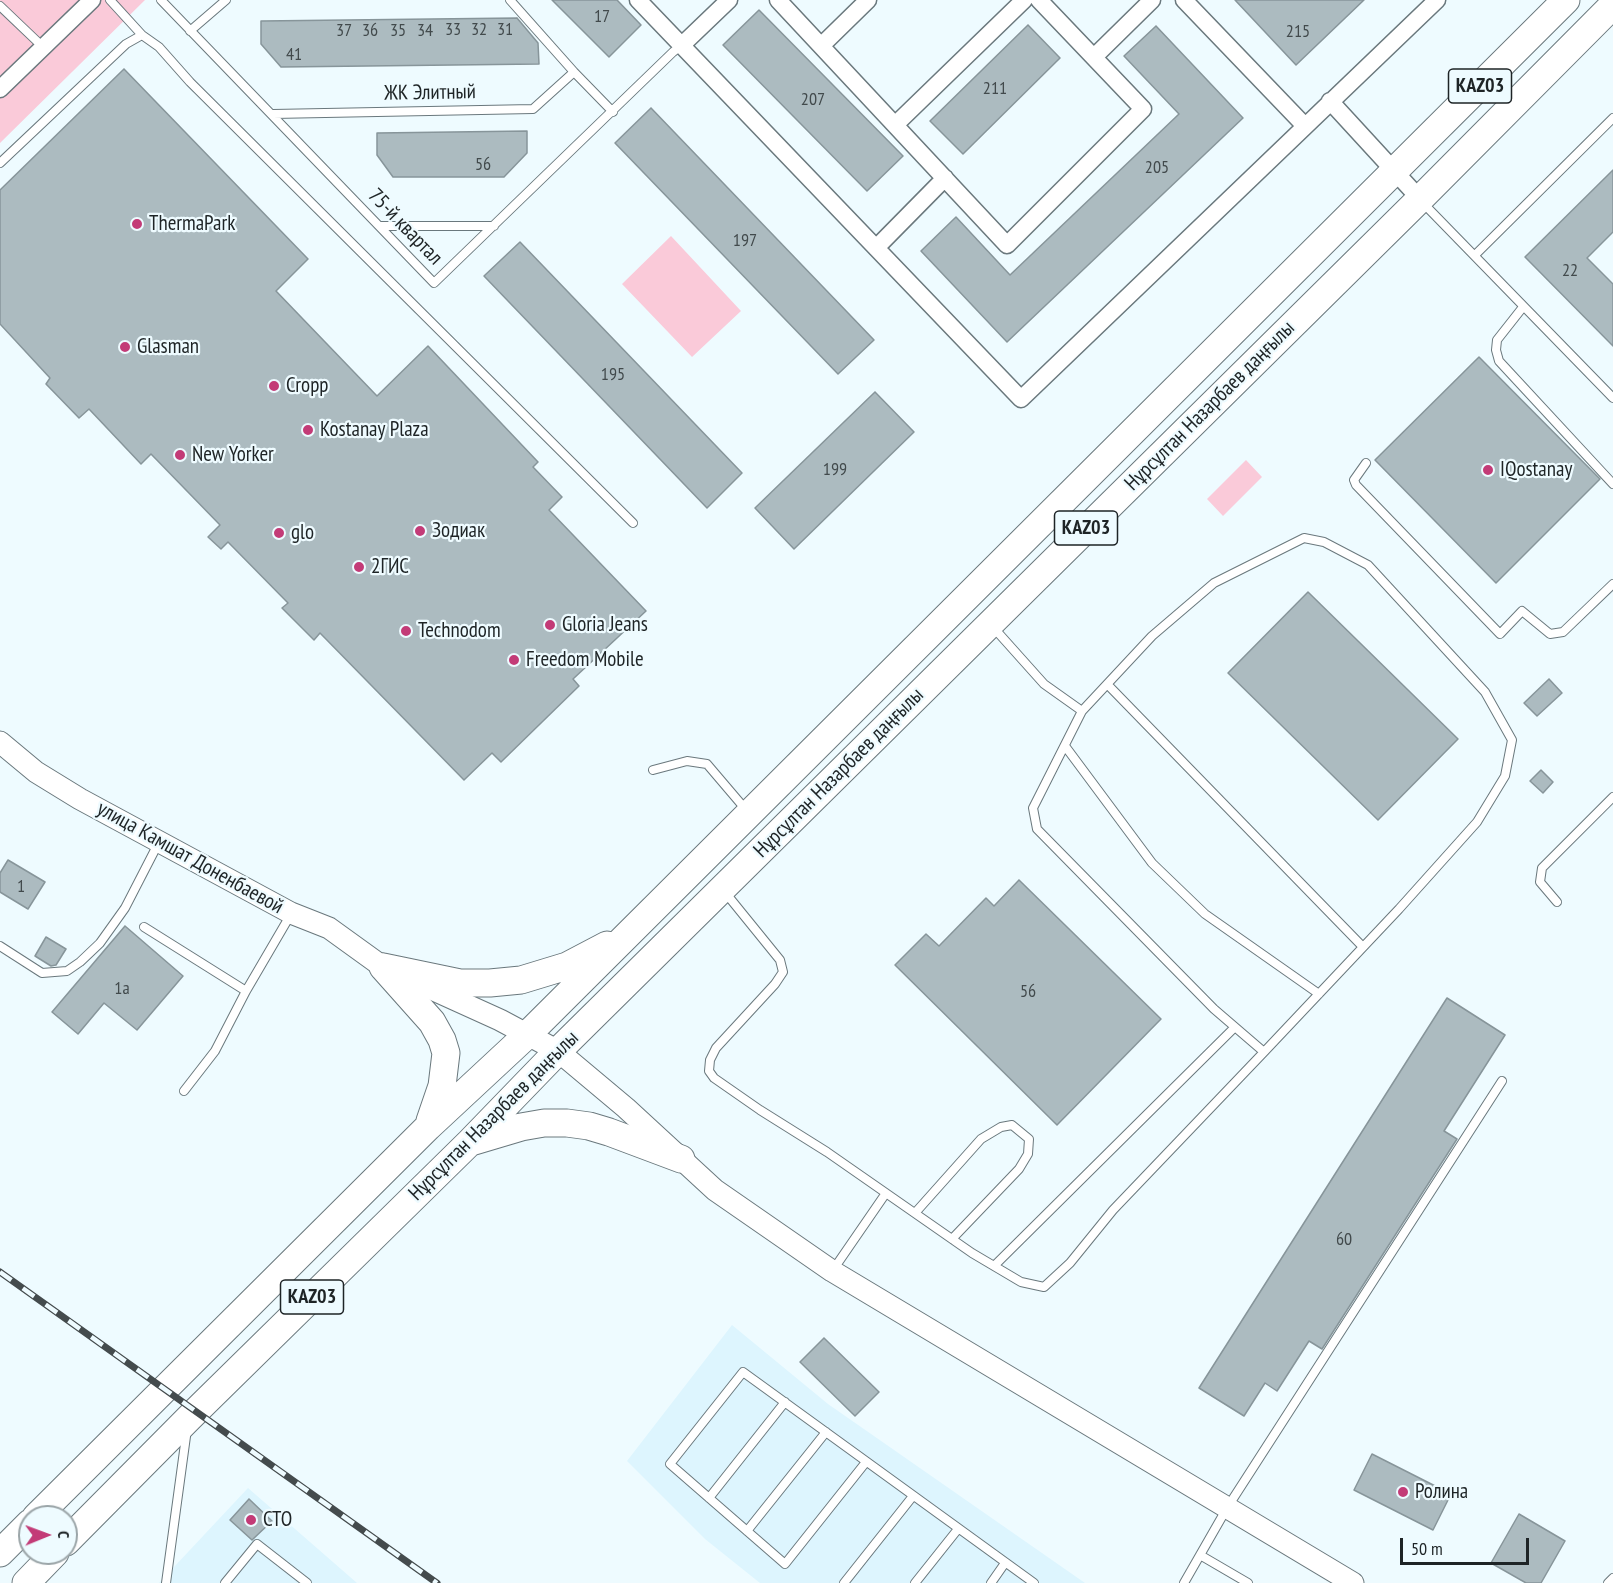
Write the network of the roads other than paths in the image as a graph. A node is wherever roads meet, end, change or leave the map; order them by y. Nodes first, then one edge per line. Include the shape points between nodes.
1 (93, 0) edge
2 (110, 0) edge
3 (160, 0) edge
4 (226, 0) edge
5 (510, 0) edge
6 (638, 0) edge
7 (729, 0) edge
8 (778, 0) edge
9 (868, 0) edge
10 (1024, 0) edge
11 (1040, 0) edge
12 (1152, 0) edge
13 (1184, 0) edge
14 (1437, 0) edge
15 (1566, 0) edge
16 (1613, 5) edge
17 (0, 6) edge
18 (190, 31) junction
19 (142, 34) junction
20 (682, 45) junction
21 (821, 46) junction
22 (43, 48) junction
23 (1094, 57) junction
24 (574, 72) junction
25 (0, 89) edge
26 (1330, 101) junction
27 (613, 112) junction
28 (273, 114) junction
29 (1613, 117) edge
30 (895, 125) junction
31 (1305, 126) junction
32 (0, 163) edge
33 (1394, 171) junction
34 (945, 178) junction
35 (1420, 199) junction
36 (380, 226) junction
37 (494, 226) junction
38 (876, 248) junction
39 (1475, 255) junction
40 (1523, 307) junction
41 (1612, 396) edge
42 (1366, 463) dead end
43 (1613, 484) edge
44 (633, 523) dead end
45 (1613, 584) edge
46 (990, 623) junction
47 (1107, 684) junction
48 (1082, 711) junction
49 (0, 742) edge
50 (1065, 746) junction
51 (653, 770) dead end
52 (1613, 797) edge
53 (749, 814) junction
54 (159, 842) junction
55 (722, 888) junction
56 (1557, 902) dead end
57 (291, 914) junction
58 (144, 927) dead end
59 (628, 934) junction
60 (0, 946) edge
61 (1363, 947) junction
62 (382, 967) junction
63 (246, 991) junction
64 (1319, 994) junction
65 (1235, 1027) junction
66 (528, 1035) junction
67 (558, 1051) junction
68 (1264, 1052) junction
69 (1502, 1081) dead end
70 (184, 1091) dead end
71 (428, 1127) junction
72 (470, 1143) junction
73 (681, 1159) junction
74 (886, 1192) junction
75 (915, 1213) junction
76 (952, 1239) junction
77 (994, 1266) junction
78 (832, 1270) junction
79 (785, 1402) junction
80 (189, 1418) junction
81 (826, 1432) junction
82 (866, 1462) junction
83 (913, 1496) junction
84 (709, 1498) junction
85 (48, 1505) edge
86 (1227, 1508) junction
87 (958, 1528) junction
88 (78, 1530) edge
89 (747, 1531) junction
90 (18, 1535) edge
91 (0, 1553) edge
92 (1200, 1555) junction
93 (1005, 1563) junction
94 (44, 1565) edge
95 (1613, 1578) edge
96 (26, 1583) edge
97 (166, 1583) edge
98 (225, 1583) edge
99 (307, 1583) edge
100 (844, 1583) edge
101 (915, 1583) edge
102 (992, 1583) edge
103 (1034, 1583) edge
104 (1184, 1583) edge
105 (1248, 1583) edge
106 (1353, 1583) edge
107 (1608, 1583) edge

1 - 22 street
2 - 19 lane
3 - 18 lane, 75-й квартал
4 - 18 lane
5 - 24 lane
6 - 20 street
7 - 20 street
8 - 21 street
9 - 21 street
10 - 30 street
11 - 23 street
12 - 23 street
13 - 31 street
14 - 26 street
15 - 33 main road, Нұрсұлтан Назарбаев даңғылы / KАZ03
16 - 35 main road, Нұрсұлтан Назарбаев даңғылы / KАZ03
17 - 22 lane
18 - 28 lane, 75-й квартал
19 - 32 lane via 126,44
19 - 44 lane
20 - 27 lane, 75-й квартал
20 - 38 street
21 - 30 street
22 - 25 street
23 - 34 street via 1143,109 1007,245
24 - 27 lane
24 - 28 lane, ЖК Элитный via 533,109
26 - 31 street
26 - 33 street
27 - 37 lane, 75-й квартал
28 - 36 lane, 75-й квартал
29 - 39 lane
30 - 34 street
31 - 38 street via 1021,399
33 - 35 street
33 - 53 main road, Нұрсұлтан Назарбаев даңғылы / KАZ03
34 - 38 street
35 - 39 lane
35 - 46 main road, Нұрсұлтан Назарбаев даңғылы / KАZ03
36 - 37 lane
36 - 37 lane, 75-й квартал via 434,283
39 - 40 lane
40 - 41 lane
40 - 43 lane via 1497,340 1499,361
42 - 45 lane via 1354,480 1356,485 1500,634 1522,611 1550,634 1563,632
46 - 48 lane via 1044,684
46 - 55 main road, Нұрсұлтан Назарбаев даңғылы / KАZ03
47 - 48 lane
47 - 61 lane
47 - 61 lane via 1152,636 1214,583 1304,538 1324,542 1368,565 1485,692 1512,740 1505,776 1477,822
48 - 50 lane
49 - 54 street, улица Камшат Доненбаевой via 36,772
50 - 64 lane via 1152,863 1205,914
50 - 65 lane via 1033,808 1037,829
51 - 53 lane via 687,761 707,764
52 - 56 lane via 1542,868 1540,882
53 - 59 main road, Нұрсұлтан Назарбаев даңғылы / KАZ03
54 - 57 street, улица Камшат Доненбаевой
54 - 60 lane via 125,908 80,963 67,971 42,973
55 - 67 main road, Нұрсұлтан Назарбаев даңғылы / KАZ03
55 - 74 lane via 780,960 783,972 716,1048 709,1071 760,1110
57 - 62 street, улица Камшат Доненбаевой via 329,928
57 - 63 lane
58 - 63 lane
59 - 62 main road via 567,966 521,980 460,983
59 - 66 main road, KАZ03
61 - 64 lane
62 - 66 street, улица Камшат Доненбаевой
62 - 71 main road via 432,1022 446,1053 442,1086
63 - 70 lane via 215,1051
64 - 68 lane
65 - 68 lane
65 - 77 lane
66 - 67 street, улица Камшат Доненбаевой
66 - 71 main road, Нұрсұлтан Назарбаев даңғылы / KАZ03
67 - 72 main road, Нұрсұлтан Назарбаев даңғылы / KАZ03
67 - 73 street, улица Камшат Доненбаевой
68 - 77 lane via 1113,1210 1071,1263 1044,1287 1021,1282
69 - 86 lane
71 - 85 main road, Нұрсұлтан Назарбаев даңғылы / KАZ03
72 - 73 main road via 521,1126 567,1123 609,1132
72 - 80 main road, Нұрсұлтан Назарбаев даңғылы / KАZ03
73 - 78 street, улица Камшат Доненбаевой via 716,1191
74 - 75 lane
74 - 78 lane
75 - 76 lane
75 - 76 lane via 981,1139 1012,1125 1029,1139 1028,1154
76 - 77 lane
78 - 86 street, улица Камшат Доненбаевой
79 - 81 lane
79 - 84 lane
79 - 84 lane via 743,1372 670,1464
80 - 88 main road, Нұрсұлтан Назарбаев даңғылы / KАZ03
80 - 97 lane
81 - 82 lane
81 - 89 lane
82 - 83 lane
82 - 89 lane via 785,1564
83 - 87 lane
83 - 100 lane
84 - 89 lane
86 - 92 lane
86 - 106 street, улица Камшат Доненбаевой
87 - 93 lane
87 - 101 lane
90 - 91 main road
92 - 104 lane
92 - 105 lane
93 - 102 lane
93 - 103 lane
94 - 96 main road
95 - 107 lane
98 - 99 lane via 257,1544

